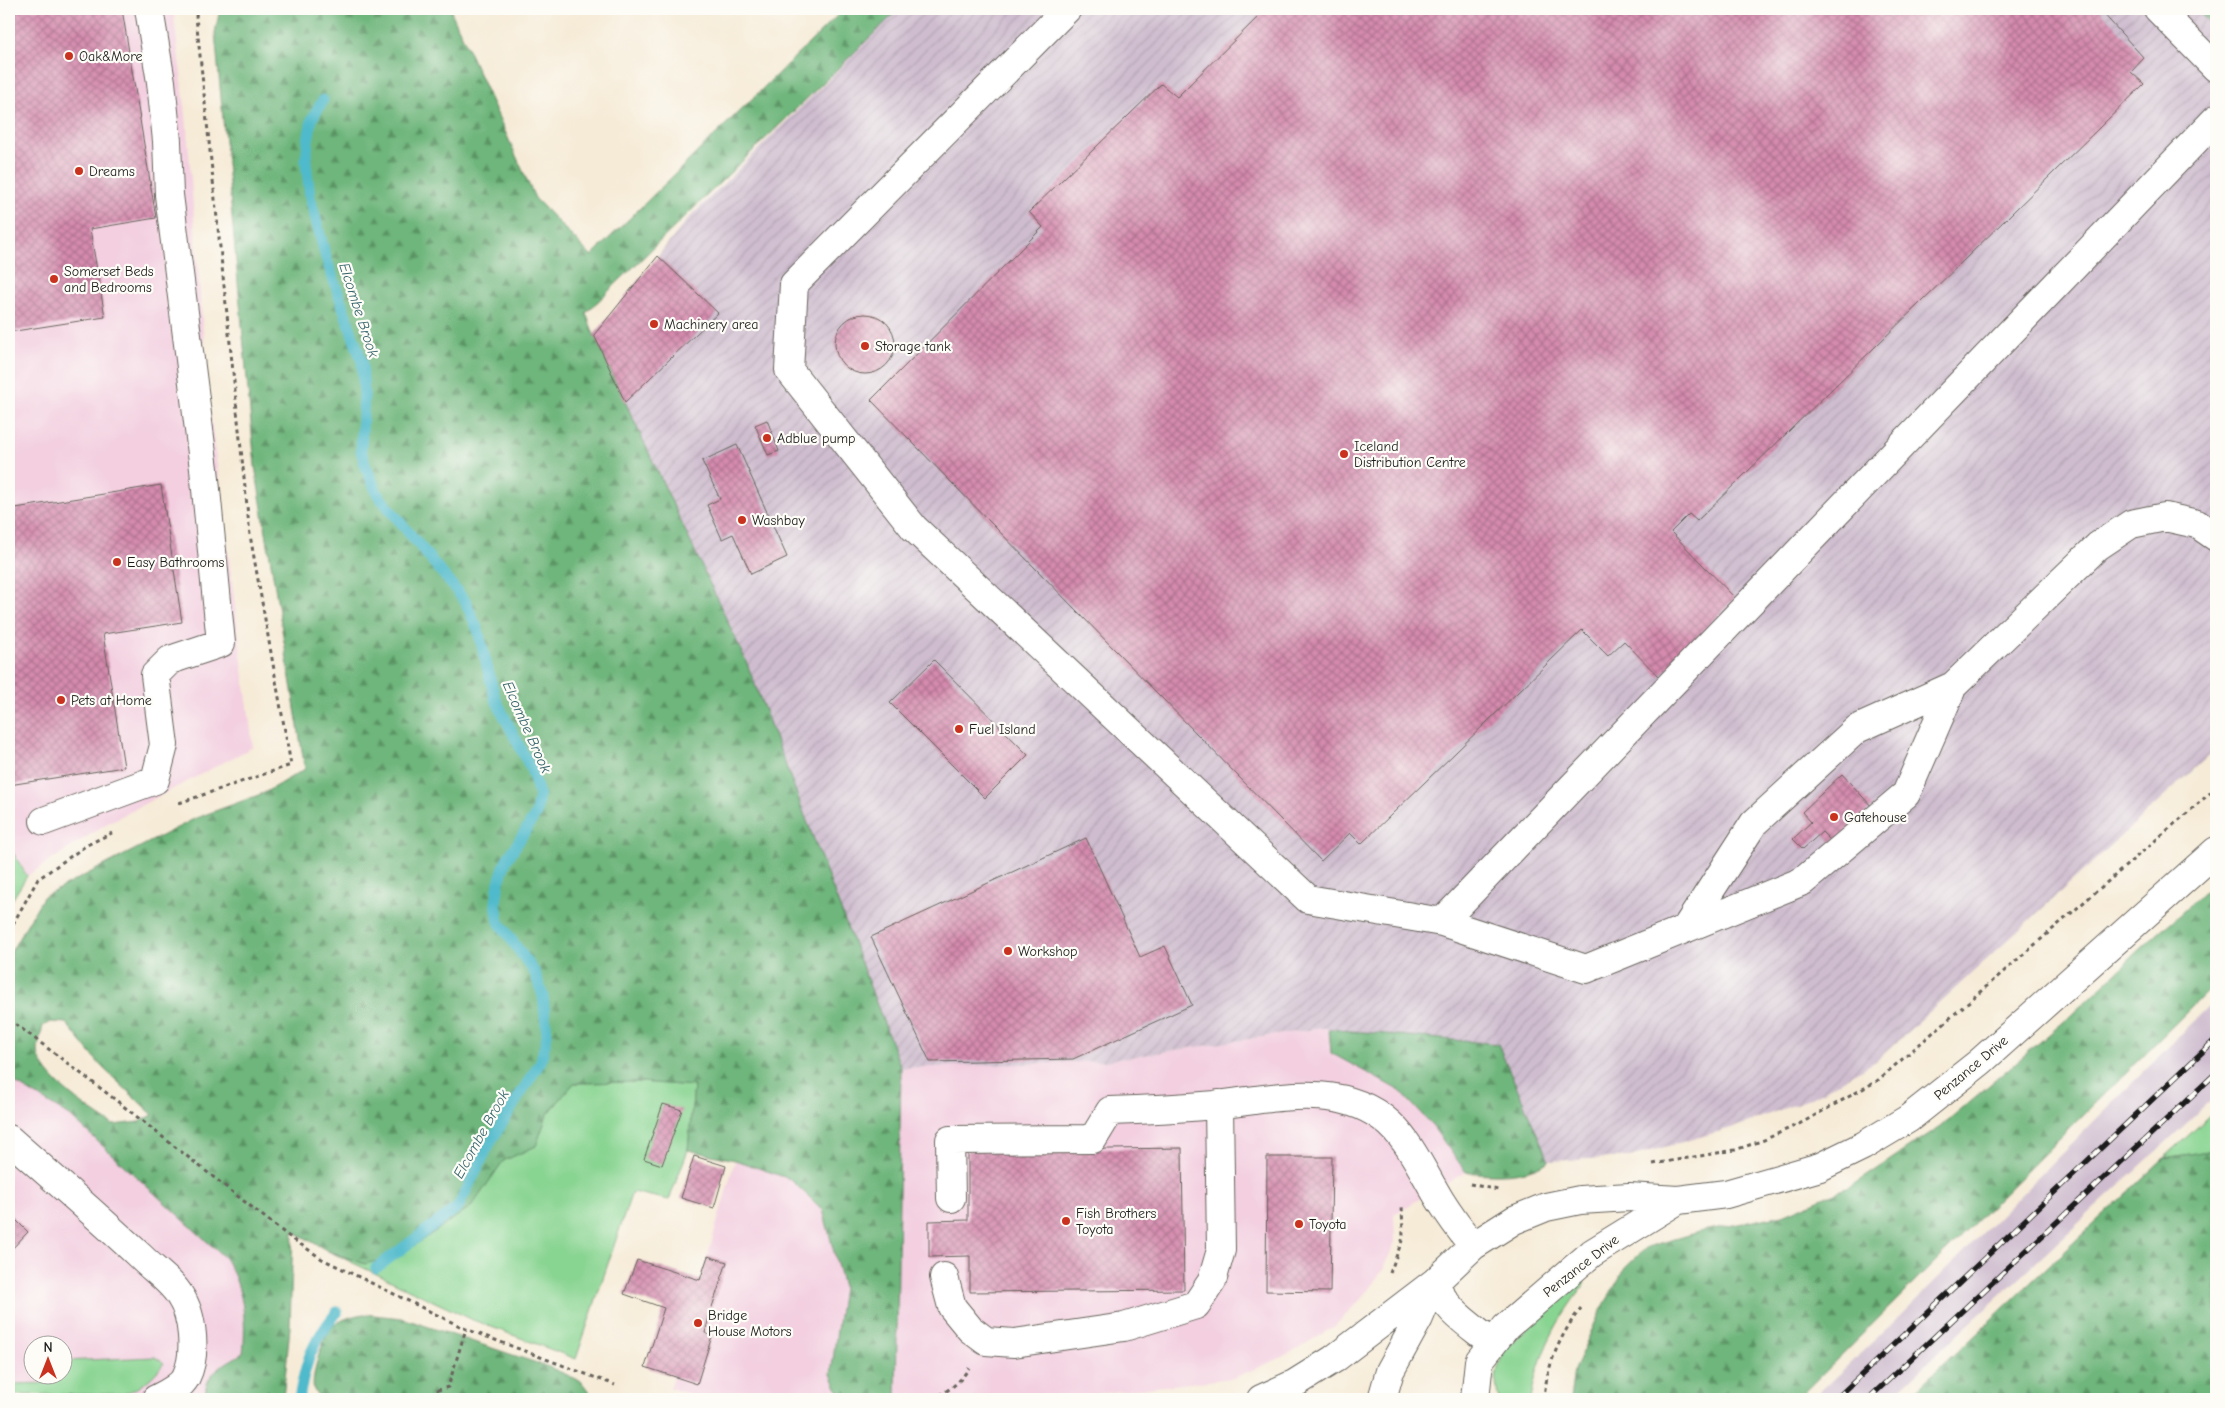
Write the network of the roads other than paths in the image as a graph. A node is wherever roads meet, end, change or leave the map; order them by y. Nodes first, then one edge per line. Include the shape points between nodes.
1 (149, 9) edge
2 (1067, 9) edge
3 (2158, 9) edge
4 (2216, 68) edge
5 (2216, 119) edge
6 (2216, 537) edge
7 (1953, 686) junction
8 (44, 821) dead end
9 (2216, 851) edge
10 (1442, 922) junction
11 (1686, 928) junction
12 (1219, 1104) junction
13 (9, 1139) edge
14 (951, 1198) dead end
15 (1678, 1200) junction
16 (1473, 1246) junction
17 (944, 1277) dead end
18 (1435, 1282) junction
19 (1492, 1342) junction
20 (156, 1399) edge
21 (1261, 1399) edge
22 (1382, 1399) edge
23 (1475, 1399) edge

1 - 8 street via 161,82 169,195 204,469 221,643 170,660 155,675 164,745 155,780
2 - 10 street via 794,284 789,370 914,528 1308,899
3 - 4 street
5 - 10 street
6 - 7 street via 2197,524 2165,517 2131,524 2092,552
7 - 11 street via 1857,729 1754,823
7 - 11 street via 1906,794 1803,881
9 - 15 street, Penzance Drive via 1980,1062 1908,1119 1820,1167 1747,1189
10 - 11 street via 1586,969
12 - 14 street via 1110,1111 1093,1139 950,1140
12 - 16 street via 1297,1094 1345,1101 1366,1108 1389,1124 1410,1148
12 - 17 street via 1221,1250 1212,1281 1196,1304 1124,1327 1014,1343 986,1341 970,1329 952,1307
13 - 20 street via 110,1227 179,1294 190,1320 190,1358 186,1377 173,1390
15 - 16 street, Penzance Drive via 1616,1197 1572,1202 1514,1220
15 - 19 street, Penzance Drive via 1592,1253
16 - 18 street, Penzance Drive
18 - 19 street via 1451,1309
18 - 21 street, Penzance Drive via 1334,1359 1294,1384
18 - 22 street, Penzance Drive via 1390,1371
19 - 23 street, Penzance Drive via 1479,1361

